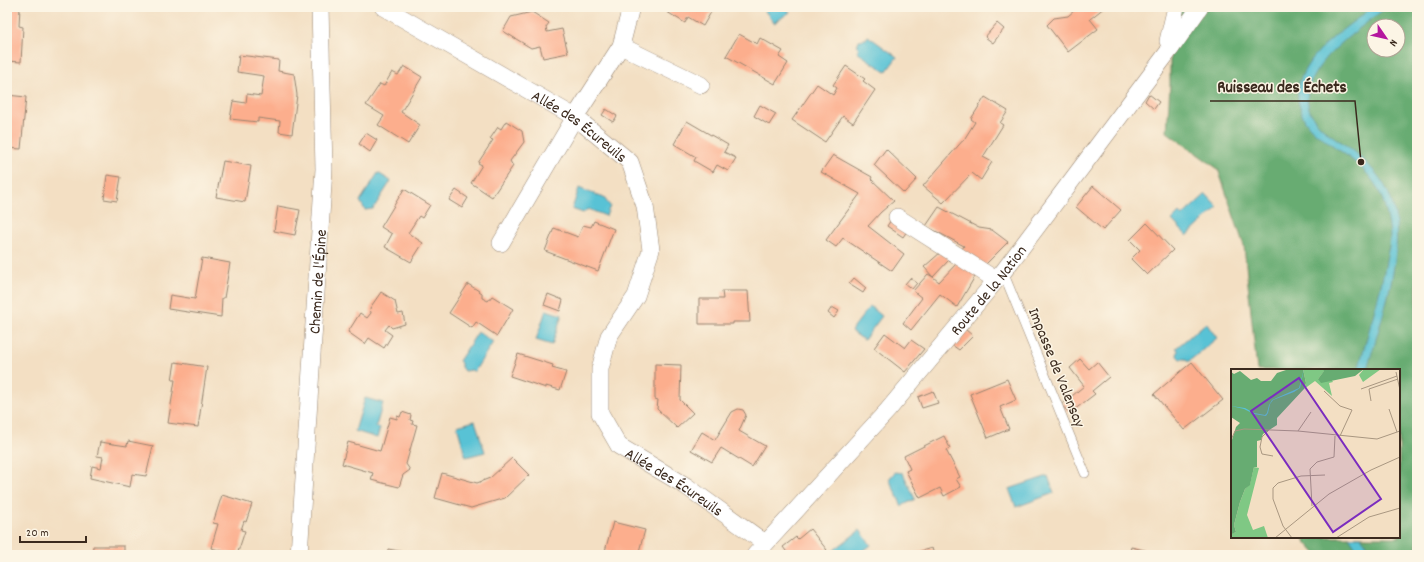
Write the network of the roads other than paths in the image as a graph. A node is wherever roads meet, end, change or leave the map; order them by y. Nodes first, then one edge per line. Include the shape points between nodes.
1 (320, 7) edge
2 (383, 7) edge
3 (631, 7) edge
4 (1176, 7) edge
5 (1200, 7) edge
6 (621, 46) junction
7 (1171, 48) junction
8 (701, 85) dead end
9 (575, 117) junction
10 (897, 217) dead end
11 (501, 242) dead end
12 (999, 276) junction
13 (1085, 473) dead end
14 (760, 549) edge
15 (299, 555) edge

1 - 15 street, Chemin de l'Épine via 324,169
2 - 9 street, Allée des Écureuils
3 - 6 street
4 - 7 street via 1168,41
5 - 7 street, Route de la Nation
6 - 8 street
6 - 9 street
7 - 12 street, Route de la Nation
9 - 11 street
9 - 14 street, Allée des Écureuils via 630,162 646,206 651,250 636,296 609,336 600,369 600,413 619,446 686,486
10 - 12 street
12 - 13 lane, Impasse de Valensay
12 - 14 street, Route de la Nation via 888,410

